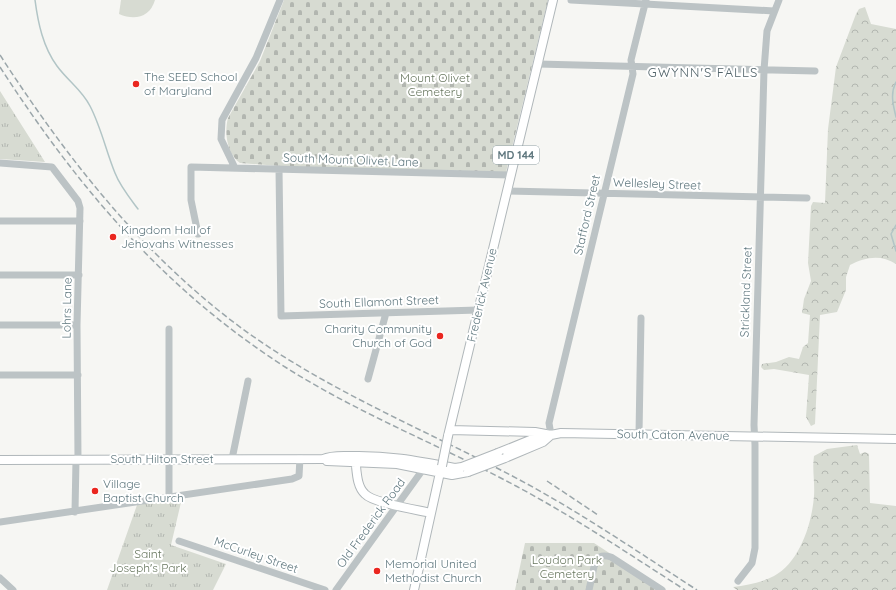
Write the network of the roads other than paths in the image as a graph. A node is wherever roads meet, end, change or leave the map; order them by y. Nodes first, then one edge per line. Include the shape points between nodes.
1 (280, 0) edge
2 (553, 0) edge
3 (571, 0) edge
4 (716, 0) edge
5 (779, 0) edge
6 (645, 2) edge
7 (715, 8) junction
8 (774, 11) junction
9 (538, 64) junction
10 (632, 67) junction
11 (764, 70) junction
12 (814, 71) dead end
13 (0, 163) edge
14 (235, 168) junction
15 (278, 169) junction
16 (511, 175) junction
17 (507, 191) junction
18 (603, 193) junction
19 (760, 197) junction
20 (807, 198) dead end
21 (0, 221) edge
22 (80, 221) junction
23 (198, 234) dead end
24 (0, 275) edge
25 (79, 275) junction
26 (478, 310) junction
27 (386, 313) junction
28 (641, 318) dead end
29 (0, 325) edge
30 (78, 325) junction
31 (169, 329) dead end
32 (0, 375) edge
33 (78, 375) junction
34 (368, 380) dead end
35 (248, 381) dead end
36 (449, 433) junction
37 (639, 434) junction
38 (551, 435) junction
39 (755, 436) junction
40 (896, 439) edge
41 (300, 458) junction
42 (169, 459) junction
43 (232, 459) junction
44 (355, 459) junction
45 (0, 460) edge
46 (77, 460) junction
47 (424, 468) junction
48 (441, 469) junction
49 (169, 496) junction
50 (398, 505) junction
51 (75, 512) junction
52 (431, 513) junction
53 (0, 522) edge
54 (179, 541) dead end
55 (0, 578) edge
56 (738, 581) dead end
57 (13, 590) edge
58 (325, 590) edge
59 (336, 590) edge
60 (414, 590) edge
61 (589, 590) edge
62 (662, 590) edge

1 - 14 street via 256,58 222,120 221,139
2 - 9 main road, Frederick Avenue / MD 144
3 - 6 street
4 - 7 street
5 - 8 street, Strickland Street
6 - 7 street
6 - 10 street, Stafford Street via 631,60
7 - 8 street
8 - 11 street, Strickland Street via 767,31
9 - 10 street
9 - 16 main road, Frederick Avenue / MD 144
10 - 11 street
10 - 18 street, Stafford Street via 633,74
11 - 12 street
11 - 19 street, Strickland Street
13 - 22 street, Lohrs Lane via 52,167 78,201
14 - 15 street, South Mount Olivet Lane
14 - 23 street, South Mount Olivet Lane via 191,167 191,200
15 - 16 street, South Mount Olivet Lane
15 - 27 street, South Ellamont Street via 281,316
16 - 17 main road, Frederick Avenue / MD 144
17 - 18 street, Wellesley Street
17 - 26 main road, Frederick Avenue / MD 144
18 - 19 street, Wellesley Street
18 - 38 street, Stafford Street via 549,424
19 - 20 street, Wellesley Street
19 - 39 street, Strickland Street
21 - 22 street
22 - 25 street, Lohrs Lane
24 - 25 street
25 - 30 street, Lohrs Lane
26 - 27 street, South Ellamont Street
26 - 36 main road, Frederick Avenue / MD 144
27 - 34 street
28 - 37 street
29 - 30 street
30 - 33 street, Lohrs Lane
31 - 42 street
32 - 33 street
33 - 46 street, Lohrs Lane
35 - 43 street
36 - 38 main road, South Caton Avenue via 535,432
36 - 48 main road, Frederick Avenue / MD 144, bridge
37 - 38 main road, South Caton Avenue
37 - 39 main road, South Caton Avenue
38 - 48 main road, South Hilton Street, bridge via 544,442 452,475
39 - 40 main road, South Caton Avenue
39 - 56 street, Strickland Street via 754,556 752,563
41 - 43 main road, South Hilton Street
41 - 44 main road, South Hilton Street via 323,459 328,462
41 - 49 street via 300,472 297,478
42 - 43 main road, South Hilton Street
42 - 46 main road, South Hilton Street
42 - 49 street
44 - 47 main road, South Hilton Street
44 - 48 main road, South Hilton Street via 404,458
44 - 50 main road via 358,481 365,494 378,501
45 - 46 main road, South Hilton Street
46 - 51 street, Lohrs Lane
47 - 48 main road, South Hilton Street
47 - 50 street, Old Frederick Road
48 - 52 main road, Frederick Avenue / MD 144
49 - 51 street
50 - 52 main road
50 - 59 street, Old Frederick Road
51 - 53 street
52 - 60 main road, Frederick Avenue / MD 144
54 - 58 street, McCurley Street
55 - 57 street
61 - 62 street via 595,562 603,556 611,557

